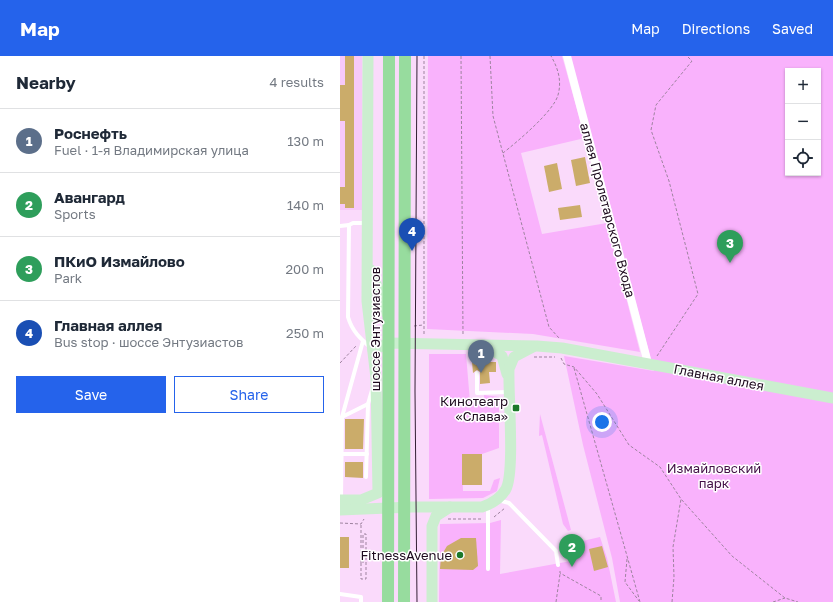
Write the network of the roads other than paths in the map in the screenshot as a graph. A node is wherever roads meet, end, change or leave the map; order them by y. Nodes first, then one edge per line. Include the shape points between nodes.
1 (368, 56) edge
2 (389, 56) edge
3 (405, 56) edge
4 (567, 56) edge
5 (368, 223) junction
6 (349, 225) junction
7 (340, 226) edge
8 (367, 256) junction
9 (389, 317) junction
10 (361, 341) junction
11 (389, 343) junction
12 (404, 344) junction
13 (479, 345) junction
14 (537, 346) junction
15 (374, 350) junction
16 (476, 362) dead end
17 (648, 362) junction
18 (477, 373) dead end
19 (376, 378) junction
20 (508, 392) junction
21 (833, 398) edge
22 (368, 404) junction
23 (342, 417) junction
24 (342, 454) junction
25 (367, 454) junction
26 (366, 477) dead end
27 (384, 493) junction
28 (492, 502) junction
29 (340, 504) edge
30 (404, 507) junction
31 (451, 507) junction
32 (389, 509) junction
33 (558, 564) road end
34 (488, 569) dead end
35 (340, 594) edge
36 (361, 602) edge
37 (388, 602) edge
38 (404, 602) edge
39 (432, 602) edge

1 - 5 main road
2 - 9 main road, шоссе Энтузиастов
3 - 12 main road
4 - 17 street, аллея Пролетарского Входа via 591,155
5 - 6 lane
5 - 8 main road
6 - 7 lane
6 - 10 lane via 348,317 351,328
8 - 9 main road via 373,279
8 - 15 main road via 367,301
9 - 11 main road, шоссе Энтузиастов
10 - 15 lane
10 - 23 lane
11 - 12 main road, Главная аллея
11 - 15 main road
11 - 27 main road, шоссе Энтузиастов
12 - 13 main road, Главная аллея
12 - 30 main road
13 - 14 main road, Главная аллея
13 - 16 lane
13 - 20 main road via 502,356 506,367
14 - 17 main road, Главная аллея
14 - 20 main road via 514,357 509,369
15 - 19 main road
17 - 21 main road, Главная аллея
18 - 20 lane via 477,393
19 - 22 lane
19 - 27 main road
20 - 28 main road via 508,478 506,489
22 - 23 lane
22 - 25 lane
23 - 24 lane
24 - 25 lane
24 - 29 lane
25 - 26 lane
27 - 29 main road
27 - 32 main road, шоссе Энтузиастов
28 - 31 main road via 482,507
28 - 33 lane via 509,503 556,551
28 - 34 lane
29 - 32 main road
30 - 31 main road
30 - 32 main road
30 - 38 main road
31 - 39 main road via 436,516 432,526
32 - 37 main road, шоссе Энтузиастов
35 - 36 lane via 361,597

